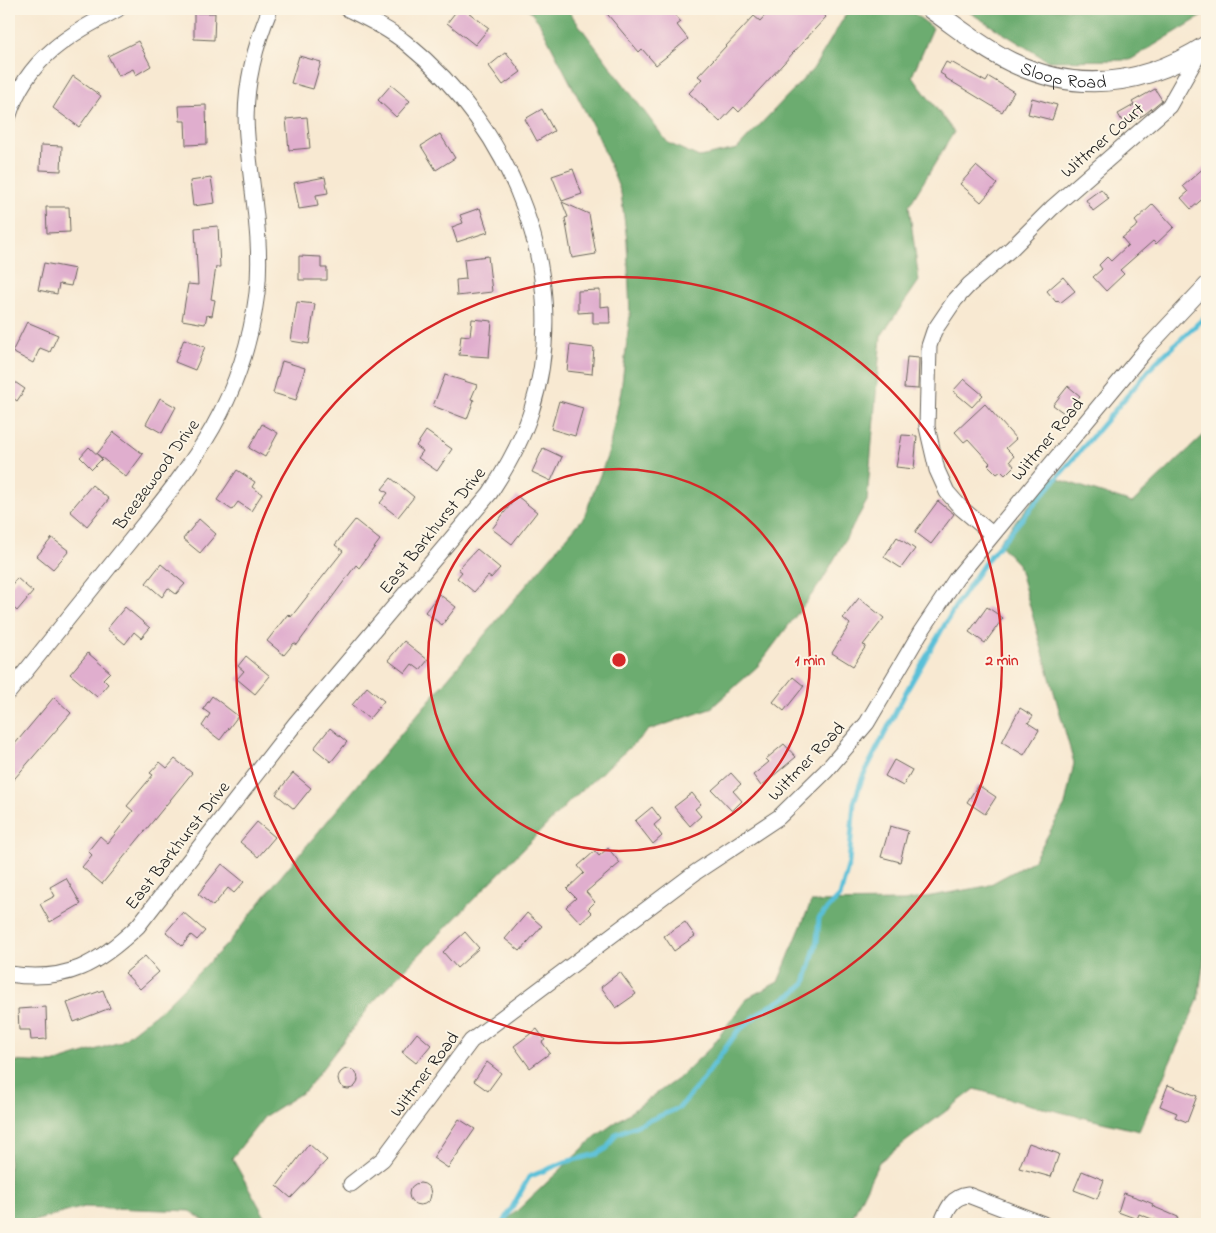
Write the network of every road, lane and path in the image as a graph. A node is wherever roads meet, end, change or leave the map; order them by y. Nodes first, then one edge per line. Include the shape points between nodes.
1 (118, 9) edge
2 (270, 9) edge
3 (348, 9) edge
4 (931, 9) edge
5 (1205, 46) edge
6 (9, 115) edge
7 (1207, 284) edge
8 (992, 534) junction
9 (9, 692) edge
10 (9, 974) edge
11 (351, 1184) dead end
12 (942, 1224) edge
13 (1043, 1224) edge

1 - 6 street via 50,51 22,84
2 - 9 street, Breezewood Drive via 252,64 246,135 259,243 257,292 248,340 228,403 208,440 168,494
3 - 10 street, East Barkhurst Drive via 405,42 439,72 486,130 513,177 531,228 542,278 544,352 531,413 511,459 490,492 295,724 138,926 108,954 73,972 34,976
4 - 5 street, Sloop Road via 1010,62 1060,79 1098,83 1135,78 1169,66
5 - 8 street, Wittmer Court via 1169,106 981,273 955,300 934,331 929,346 927,427 937,470 947,492
7 - 8 street, Wittmer Road via 1148,347
8 - 11 street, Wittmer Road via 936,607 867,723 814,784 779,817 696,872 471,1041 383,1159
12 - 13 street via 950,1204 958,1196 968,1195

